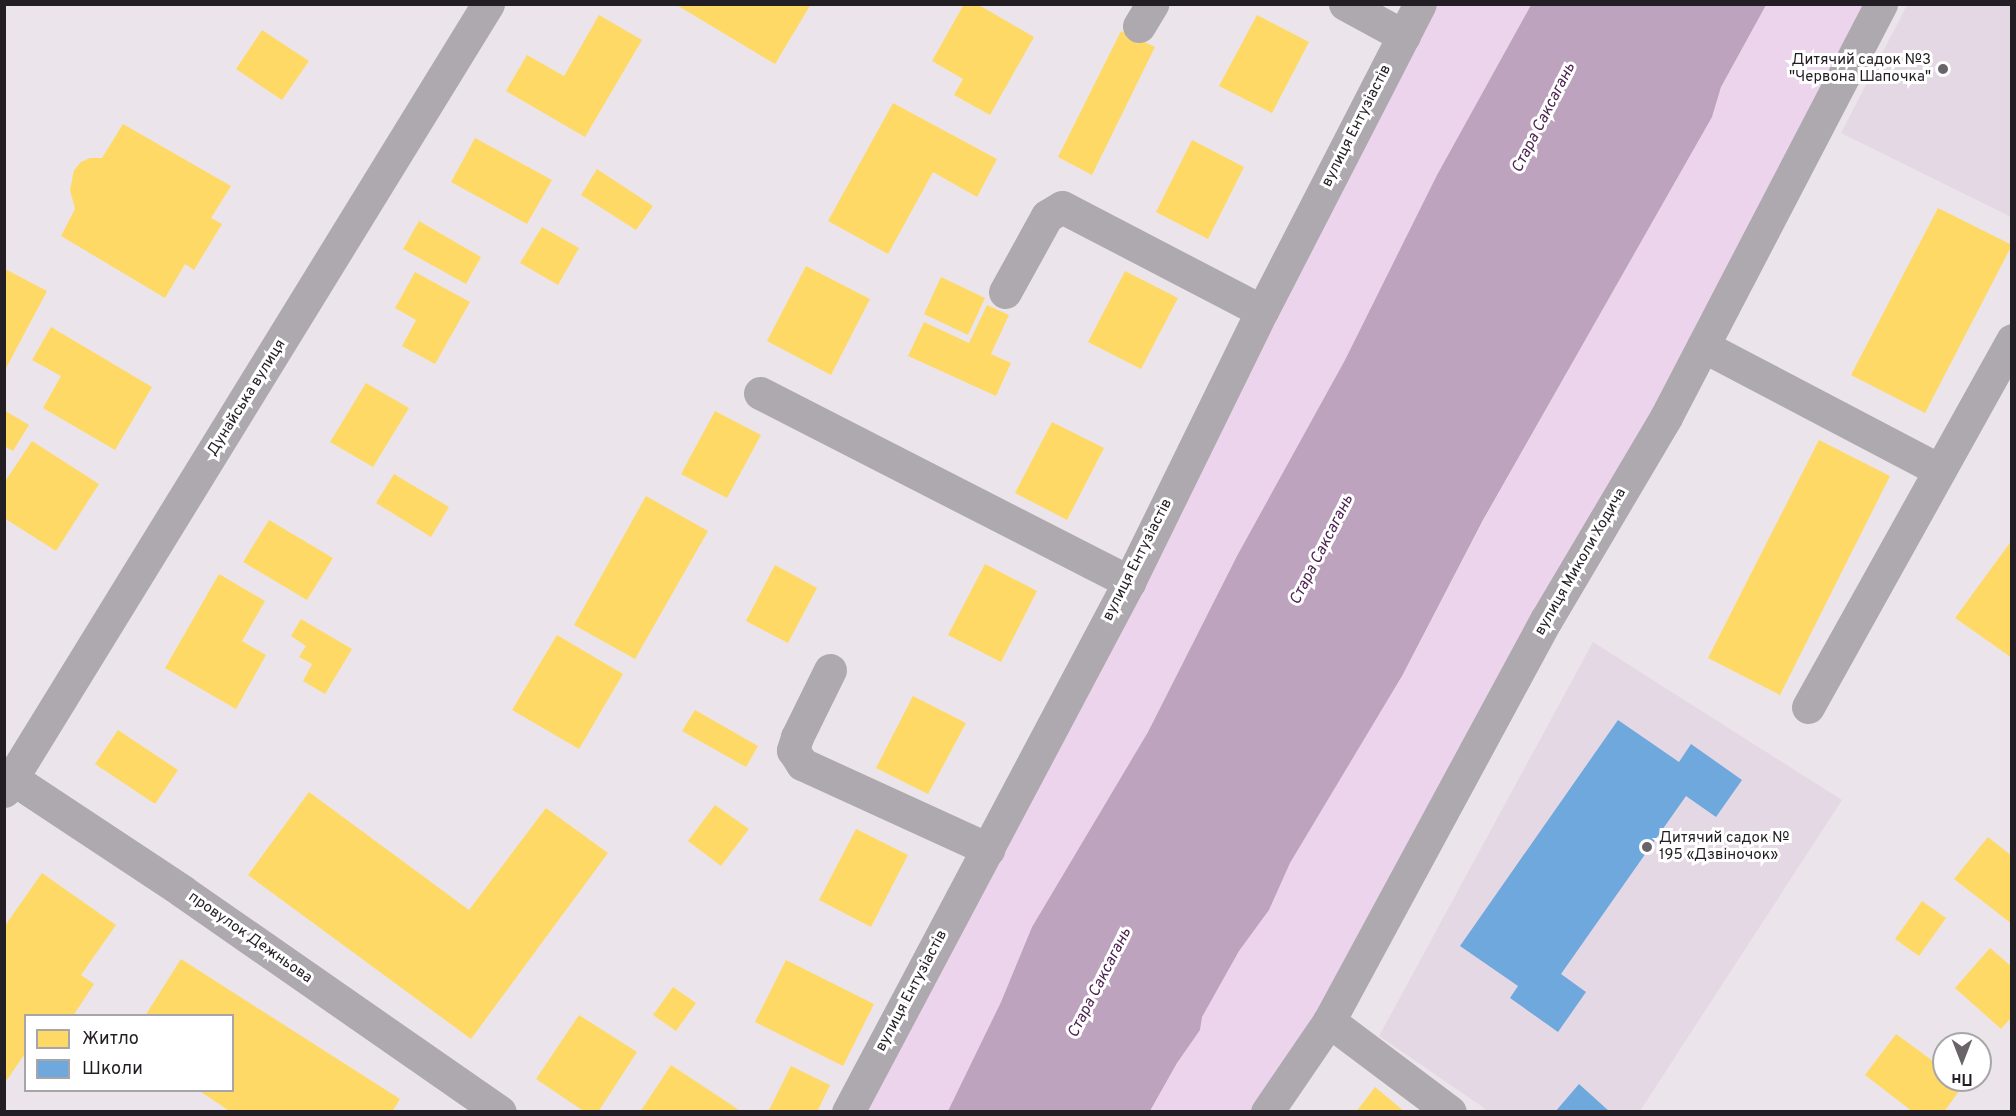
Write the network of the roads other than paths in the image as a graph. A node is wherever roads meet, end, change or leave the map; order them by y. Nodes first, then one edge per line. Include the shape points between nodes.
1 (488, 4) edge
2 (1345, 4) edge
3 (1420, 4) edge
4 (1881, 4) edge
5 (1404, 36) junction
6 (1005, 292) dead end
7 (1262, 311) junction
8 (2012, 340) edge
9 (1703, 346) junction
10 (760, 393) dead end
11 (1939, 470) junction
12 (1129, 582) junction
13 (830, 670) dead end
14 (1808, 706) dead end
15 (7, 781) edge
16 (988, 849) junction
17 (1329, 1021) junction
18 (496, 1109) edge
19 (848, 1112) edge
20 (1267, 1112) edge
21 (1450, 1112) edge

1 - 15 street, Дунайська вулиця
2 - 5 street
3 - 5 street, вулиця Ентузіастів
4 - 9 street, вулиця Миколи Ходича
5 - 7 street, вулиця Ентузіастів
6 - 7 street via 1047,216 1062,207
7 - 12 street, вулиця Ентузіастів
8 - 11 street
9 - 11 street
9 - 17 street, вулиця Миколи Ходича via 1666,417 1546,620
10 - 12 street
11 - 14 street
12 - 16 street, вулиця Ентузіастів
13 - 16 street via 792,750 802,764
15 - 18 street, провулок Дежньова via 182,891
16 - 19 street, вулиця Ентузіастів
17 - 20 street, вулиця Миколи Ходича
17 - 21 street

